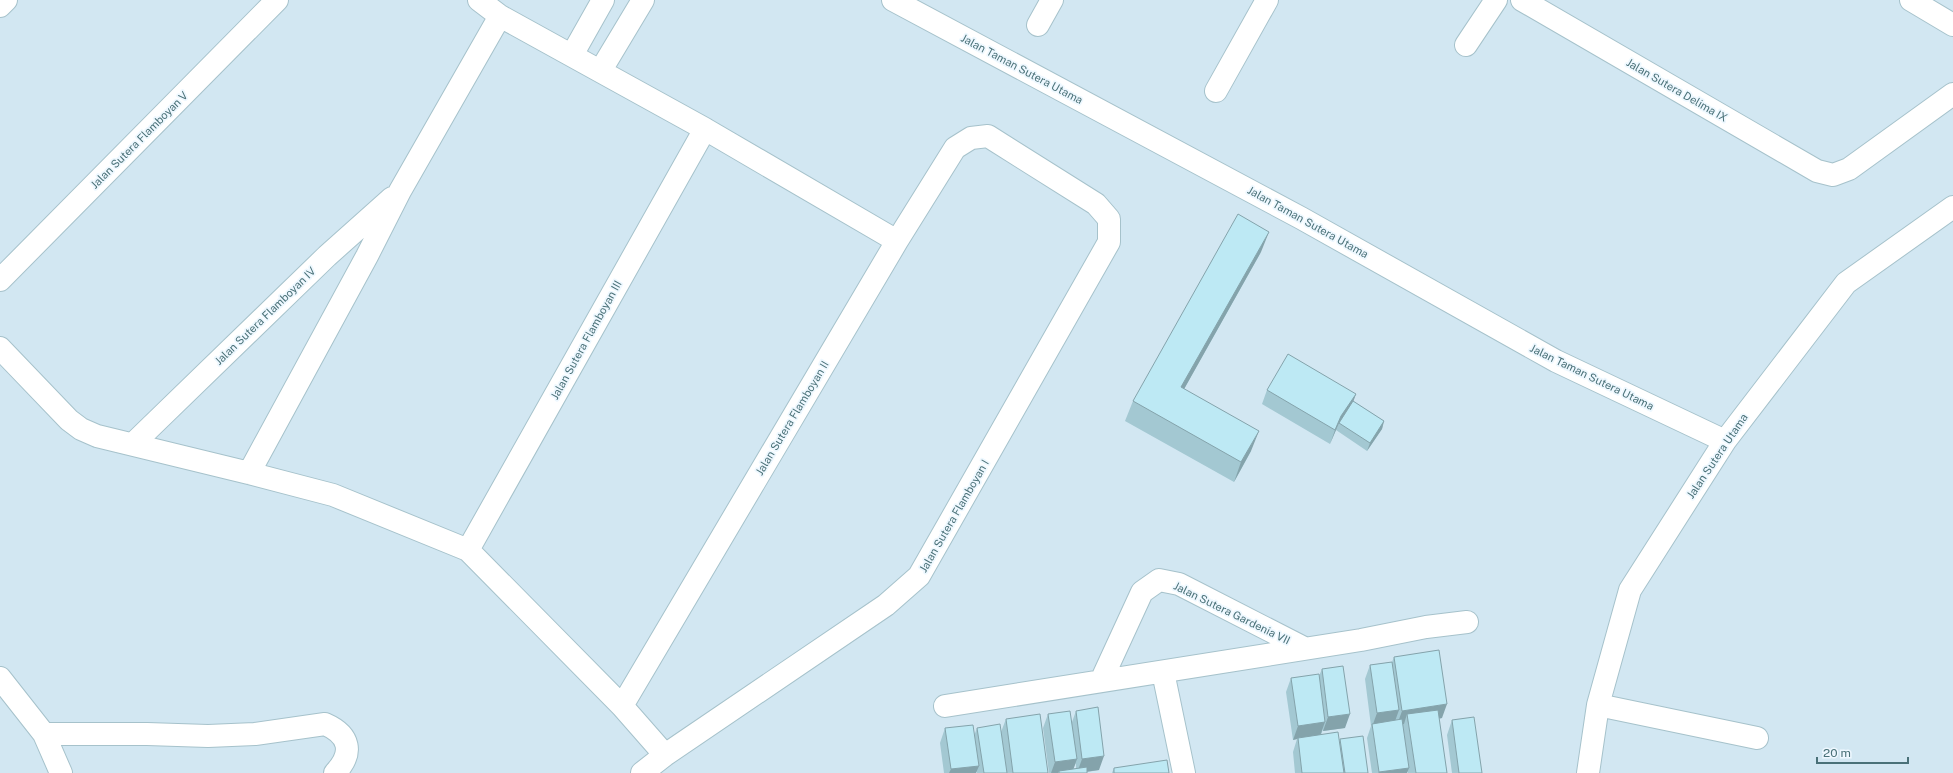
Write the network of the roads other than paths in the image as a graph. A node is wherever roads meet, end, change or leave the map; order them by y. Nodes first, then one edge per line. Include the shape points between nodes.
1 (6, 0) edge
2 (277, 0) edge
3 (480, 0) edge
4 (603, 0) edge
5 (643, 0) edge
6 (892, 0) edge
7 (1052, 0) edge
8 (1267, 0) edge
9 (1496, 0) edge
10 (1522, 0) edge
11 (1911, 0) edge
12 (0, 6) edge
13 (500, 16) junction
14 (1038, 24) dead end
15 (1953, 25) edge
16 (1466, 45) dead end
17 (572, 55) junction
18 (601, 70) junction
19 (1216, 91) dead end
20 (1953, 94) edge
21 (705, 129) junction
22 (971, 138) joint
23 (400, 191) junction
24 (1953, 207) edge
25 (897, 241) junction
26 (0, 280) edge
27 (0, 348) edge
28 (1725, 441) junction
29 (133, 444) junction
30 (249, 473) junction
31 (468, 550) junction
32 (1467, 622) dead end
33 (1304, 648) junction
34 (1163, 672) junction
35 (0, 678) edge
36 (1101, 681) junction
37 (1598, 705) junction
38 (622, 706) junction
39 (945, 706) dead end
40 (44, 734) junction
41 (1757, 738) dead end
42 (665, 755) junction
43 (61, 773) edge
44 (335, 773) edge
45 (642, 773) edge
46 (1184, 773) edge
47 (1588, 773) edge

1 - 12 street
2 - 26 street, Jalan Sutera Flamboyan V
3 - 13 street
4 - 17 street
5 - 18 street
6 - 28 street, Jalan Taman Sutera Utama via 1301,218 1556,361
7 - 14 street
8 - 19 street
9 - 16 street
10 - 20 street, Jalan Sutera Delima IX via 1817,171 1834,175 1850,169
11 - 15 street
13 - 17 street
13 - 23 street, Jalan Sutera Flamboyan IV
17 - 18 street
18 - 21 street
21 - 25 street
21 - 31 street, Jalan Sutera Flamboyan III
22 - 25 street, Jalan Sutera Flamboyan II via 955,148
22 - 42 street, Jalan Sutera Flamboyan I via 988,136 1096,204 1109,219 1109,242 919,576 886,605
23 - 29 street, Jalan Sutera Flamboyan IV via 327,256
23 - 30 street, Jalan Sutera Flamboyan IV via 368,256
24 - 28 street, Jalan Sutera Utama via 1846,283
25 - 38 street, Jalan Sutera Flamboyan II
27 - 29 street via 69,420 81,429 97,436
28 - 37 street, Jalan Sutera Utama via 1630,590
29 - 30 street
30 - 31 street via 333,495
31 - 38 street
32 - 33 street, Jalan Sutera Gardenia VII
33 - 34 street, Jalan Sutera Gardenia VII
33 - 36 street, Jalan Sutera Gardenia VII via 1179,584 1159,580 1142,592
34 - 36 street, Jalan Sutera Gardenia VII
34 - 46 street
35 - 40 street
36 - 39 street, Jalan Sutera Gardenia VII
37 - 41 street
37 - 47 street, Jalan Sutera Utama
38 - 42 street
40 - 43 street
40 - 44 street via 208,736 255,734 325,724 336,728 345,736 346,759
42 - 45 street, Jalan Sutera Flamboyan I

